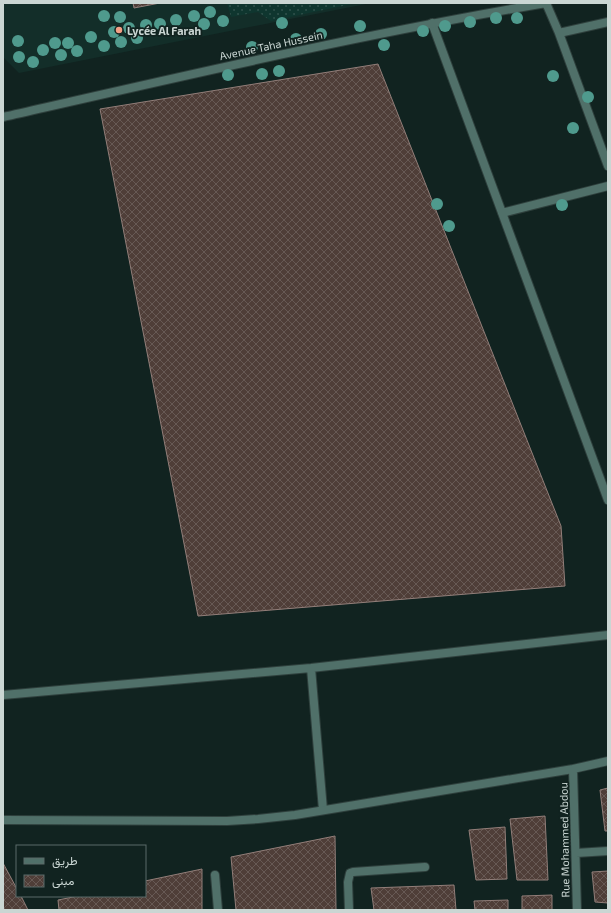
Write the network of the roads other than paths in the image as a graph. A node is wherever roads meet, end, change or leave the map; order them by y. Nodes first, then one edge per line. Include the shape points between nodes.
1 (546, 3) edge
2 (608, 22) edge
3 (432, 23) junction
4 (559, 33) junction
5 (3, 117) edge
6 (608, 166) edge
7 (608, 186) edge
8 (502, 213) junction
9 (608, 500) edge
10 (608, 635) edge
11 (312, 668) junction
12 (3, 695) edge
13 (608, 761) edge
14 (573, 769) junction
15 (323, 810) junction
16 (3, 820) edge
17 (608, 851) edge
18 (576, 853) junction
19 (425, 867) dead end
20 (215, 875) dead end
21 (218, 910) edge
22 (349, 910) edge
23 (577, 910) edge

1 - 3 street, Avenue Taha Hussein
1 - 4 street, Avenue Taha Hussein
2 - 4 street
3 - 5 street, Avenue Taha Hussein via 267,57
3 - 8 street
4 - 6 street, Avenue Taha Hussein
7 - 8 street
8 - 9 street
10 - 11 street
11 - 12 street
11 - 15 street
13 - 14 street
14 - 15 street
14 - 18 street, Rue Mohammed Abdou
15 - 16 street via 227,821
17 - 18 street
18 - 23 street, Rue Mohammed Abdou
19 - 22 street via 350,873
20 - 21 street

